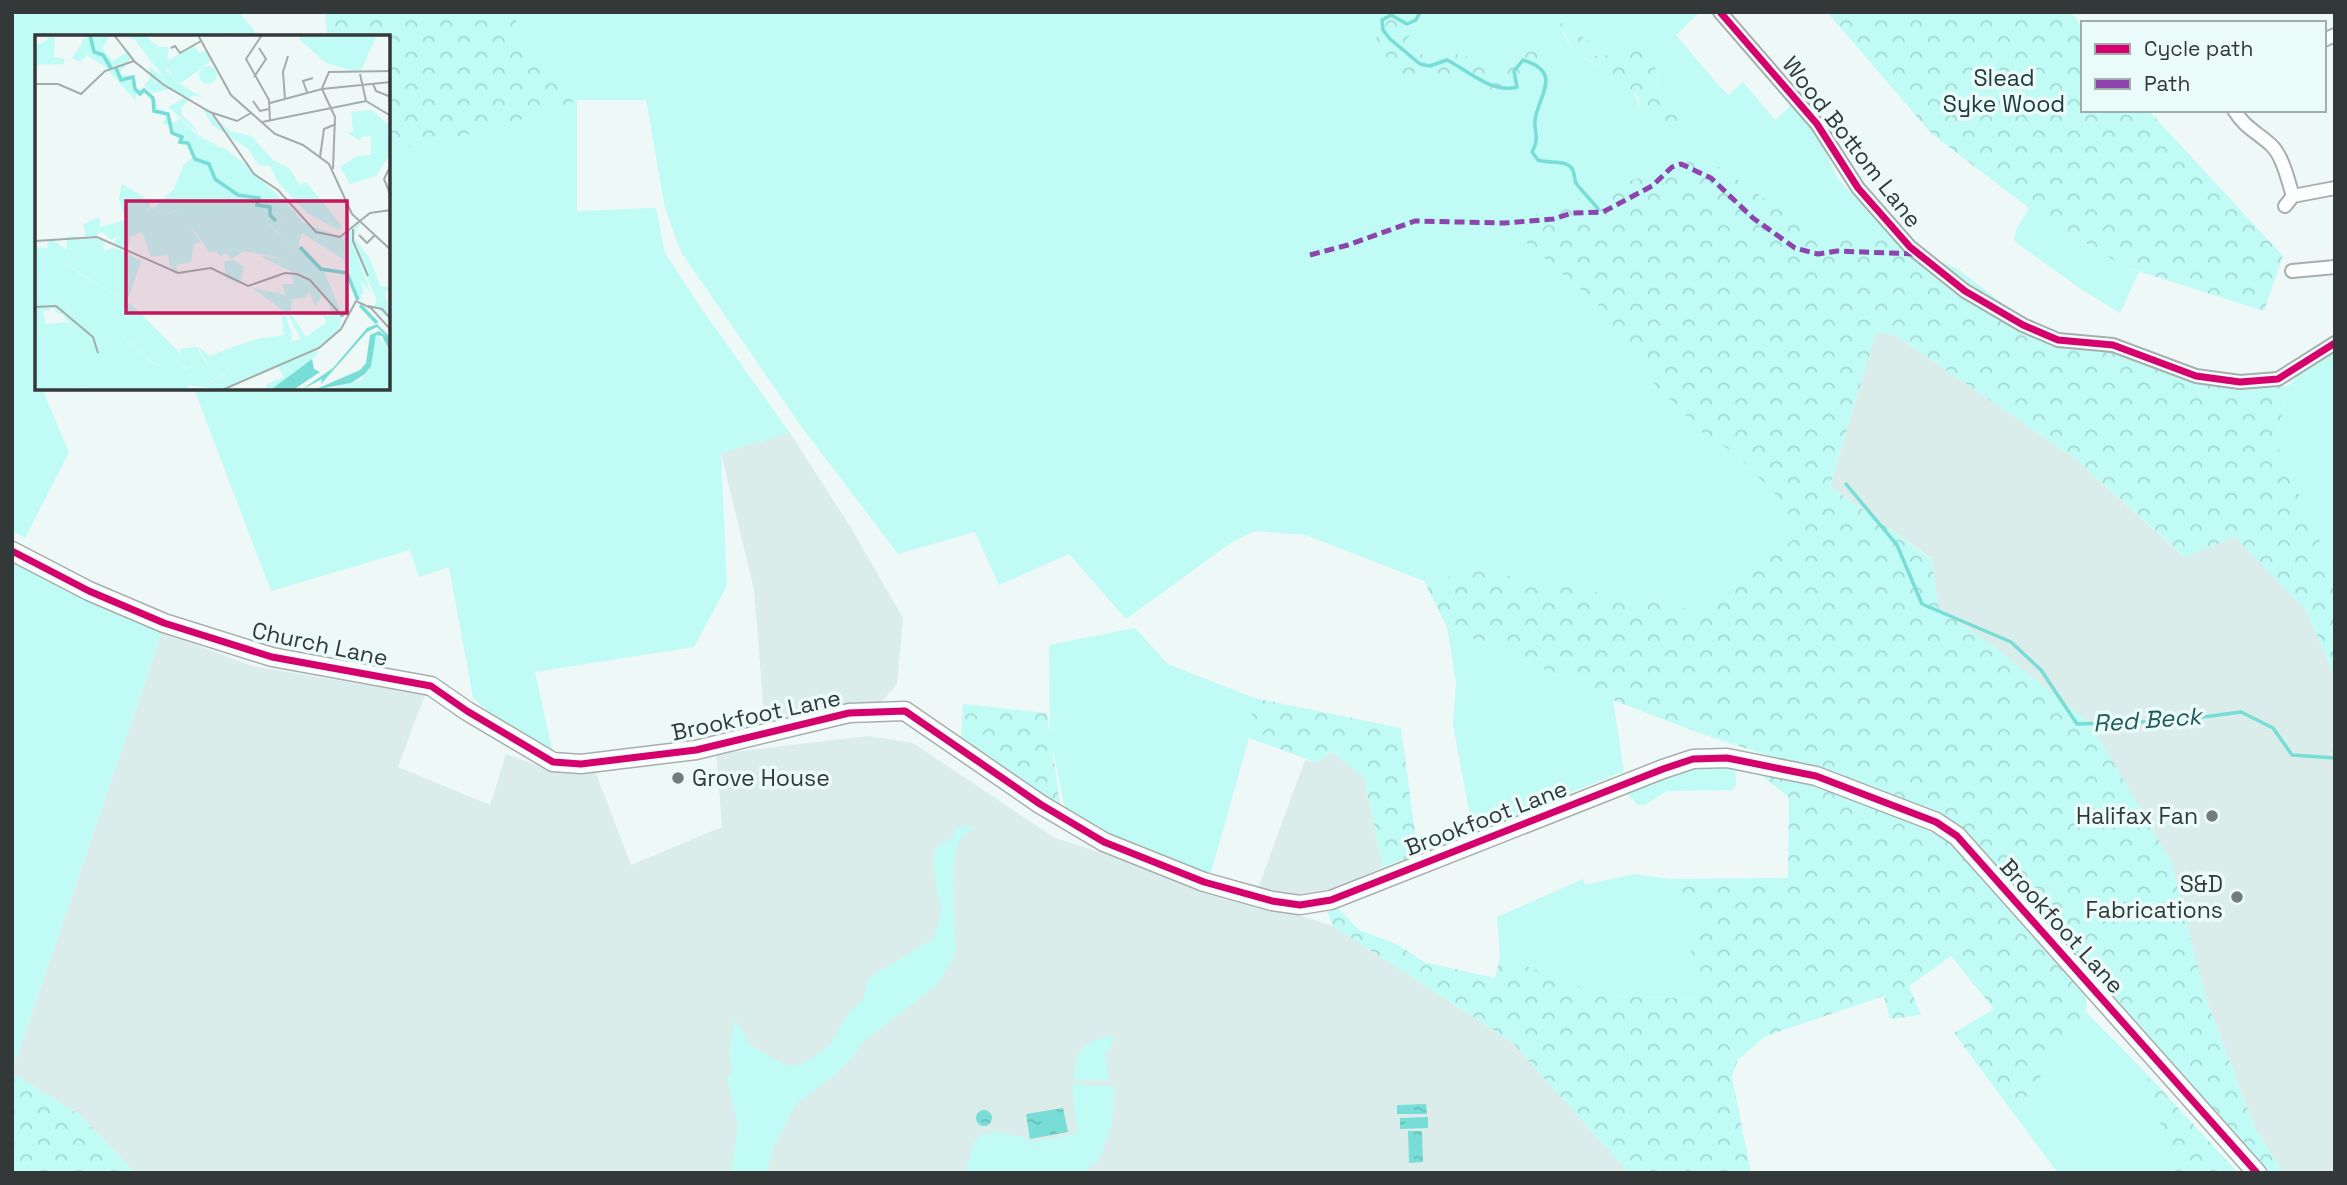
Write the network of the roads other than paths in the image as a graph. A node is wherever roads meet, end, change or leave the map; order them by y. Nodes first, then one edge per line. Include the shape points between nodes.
1 (1720, 12) edge
2 (2236, 112) edge
3 (2335, 188) edge
4 (2335, 267) edge
5 (2292, 271) dead end
6 (2335, 343) edge
7 (12, 551) edge
8 (616, 760) joint
9 (2257, 1173) edge

1 - 6 street, Wood Bottom Lane via 1817,124 1858,188 1910,247 1965,291 2023,325 2058,340 2113,345 2196,376 2240,382 2278,379
2 - 3 street via 2272,146 2289,201
4 - 5 street
7 - 8 street, Church Lane via 89,592 164,623 272,657 431,686 553,762
8 - 9 street, Brookfoot Lane via 696,751 849,713 905,711 1104,842 1204,883 1300,905 1331,900 1693,759 1727,758 1816,776 1936,822 1957,836

